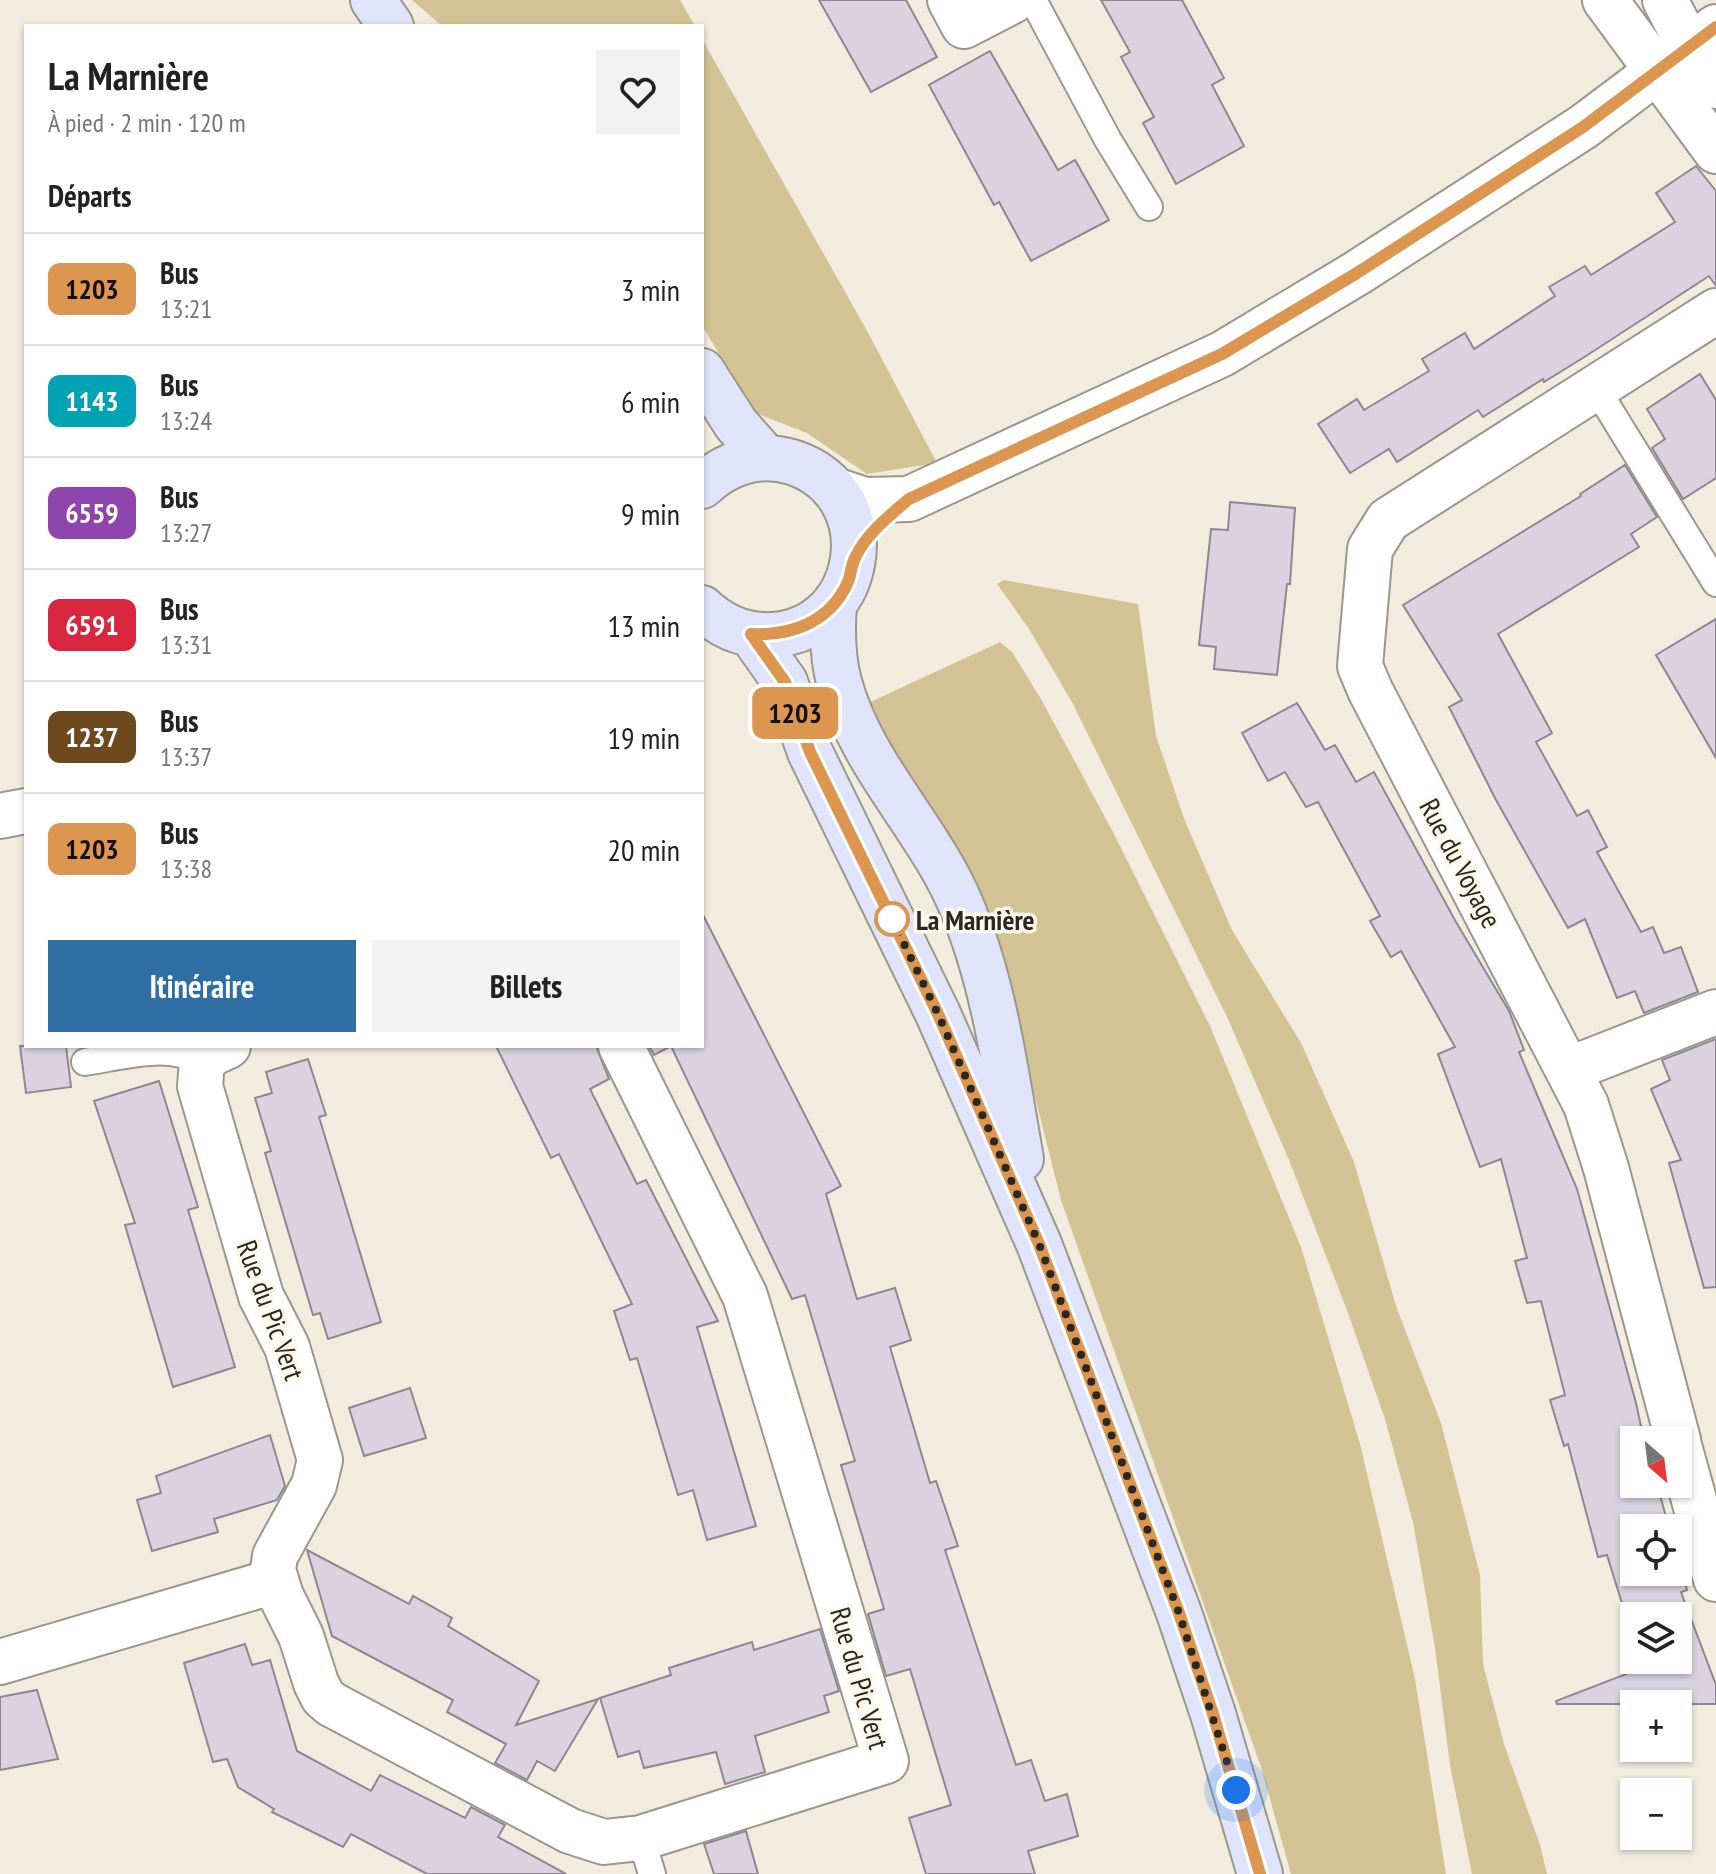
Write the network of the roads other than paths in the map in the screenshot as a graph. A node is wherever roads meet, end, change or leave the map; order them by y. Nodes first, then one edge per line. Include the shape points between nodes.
1 (373, 0) edge
2 (950, 0) edge
3 (1014, 0) edge
4 (1033, 0) edge
5 (1605, 0) edge
6 (1665, 0) edge
7 (390, 24) edge
8 (1688, 49) edge
9 (1716, 86) edge
10 (1716, 151) edge
11 (1149, 207) dead end
12 (1716, 311) edge
13 (704, 374) edge
14 (1596, 388) junction
15 (766, 458) junction
16 (704, 485) edge
17 (835, 490) junction
18 (909, 499) junction
19 (854, 560) junction
20 (1716, 583) edge
21 (834, 604) junction
22 (718, 621) edge
23 (24, 811) edge
24 (0, 816) edge
25 (1716, 1012) edge
26 (622, 1048) edge
27 (215, 1054) edge
28 (85, 1062) dead end
29 (1570, 1069) junction
30 (1039, 1244) junction
31 (1674, 1426) edge
32 (1692, 1495) edge
33 (1710, 1538) edge
34 (1716, 1579) edge
35 (275, 1581) junction
36 (0, 1662) edge
37 (646, 1856) edge
38 (1260, 1874) edge

1 - 7 main road
2 - 3 street via 964,26
4 - 11 lane
5 - 8 street
6 - 8 street
8 - 9 street
8 - 10 street
8 - 18 street via 1583,127 1222,354
12 - 14 street, Rue du Voyage
13 - 15 main road
14 - 20 lane
14 - 29 street, Rue du Voyage via 1388,520 1370,549 1360,666
15 - 16 main road via 729,467
15 - 17 main road via 805,466
17 - 18 street via 865,500
17 - 19 main road via 852,522
18 - 19 street via 870,535
19 - 21 main road
21 - 22 main road via 788,633
21 - 30 main road via 834,659 844,697 868,749 927,839 962,906 998,1035
22 - 30 main road via 785,682 810,752 938,1014
23 - 24 street
25 - 29 street
26 - 37 street, Rue du Pic Vert via 745,1296 886,1761
27 - 28 lane via 170,1052
27 - 35 street, Rue du Pic Vert via 200,1086 206,1115 261,1296 287,1347 320,1460 314,1485 275,1556
29 - 31 street, Rue du Voyage via 1606,1168
30 - 38 main road via 1179,1613
32 - 33 street, Rue du Voyage
33 - 34 street, Rue du Voyage via 1708,1556
35 - 36 street
35 - 37 street, Rue du Pic Vert via 316,1683 331,1704 570,1831

